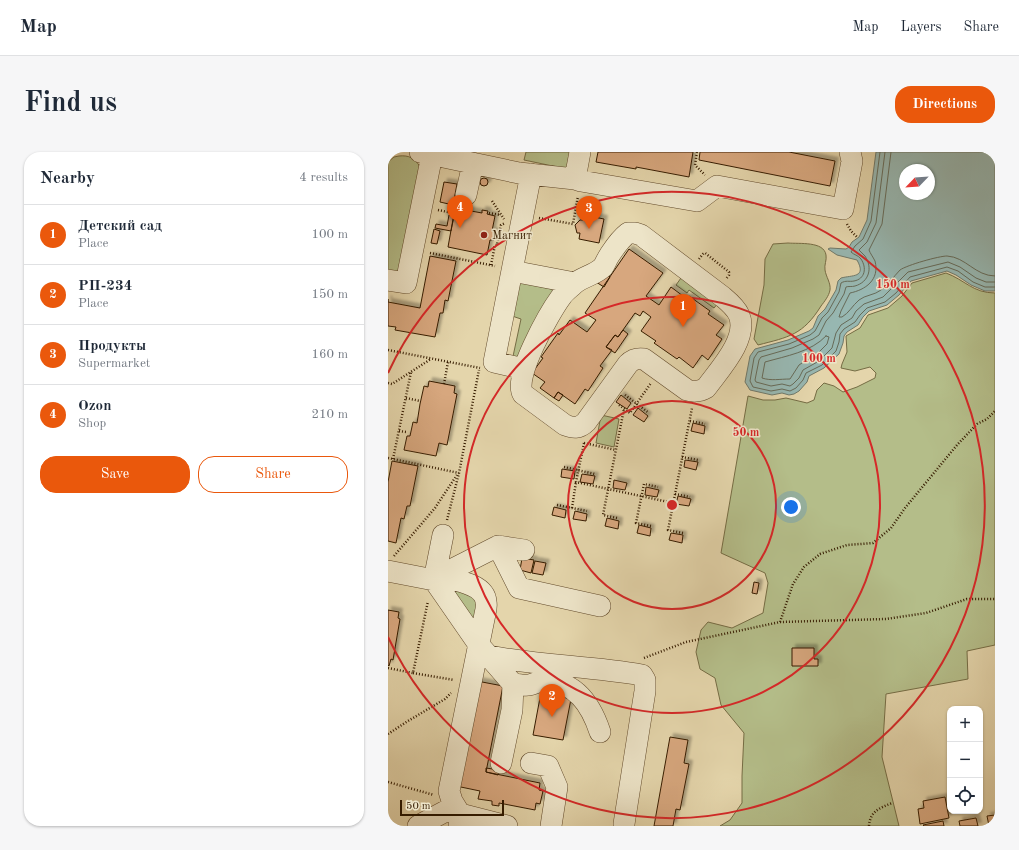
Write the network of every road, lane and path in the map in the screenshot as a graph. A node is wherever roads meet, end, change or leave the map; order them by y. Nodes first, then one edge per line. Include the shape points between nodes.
1 (580, 152) edge
2 (697, 152) edge
3 (850, 152) edge
4 (426, 153) edge
5 (473, 163) junction
6 (531, 174) junction
7 (578, 180) junction
8 (717, 186) junction
9 (466, 195) dead end
10 (492, 201) dead end
11 (489, 213) dead end
12 (502, 215) junction
13 (515, 218) junction
14 (501, 226) dead end
15 (426, 253) dead end
16 (491, 265) junction
17 (506, 269) junction
18 (388, 280) edge
19 (575, 283) junction
20 (388, 350) edge
21 (432, 359) junction
22 (448, 362) junction
23 (479, 368) dead end
24 (524, 369) junction
25 (660, 370) junction
26 (411, 372) junction
27 (388, 383) edge
28 (444, 384) dead end
29 (696, 391) junction
30 (614, 395) junction
31 (406, 398) junction
32 (420, 401) dead end
33 (637, 404) junction
34 (624, 409) junction
35 (995, 411) edge
36 (648, 412) dead end
37 (589, 418) junction
38 (690, 421) junction
39 (705, 424) dead end
40 (399, 431) junction
41 (406, 432) dead end
42 (584, 443) junction
43 (616, 450) junction
44 (682, 457) junction
45 (388, 458) edge
46 (393, 459) junction
47 (698, 460) dead end
48 (564, 467) dead end
49 (578, 470) junction
50 (459, 473) junction
51 (595, 474) dead end
52 (576, 482) junction
53 (658, 487) dead end
54 (609, 489) junction
55 (675, 494) junction
56 (641, 496) junction
57 (690, 497) dead end
58 (673, 503) junction
59 (557, 505) dead end
60 (572, 508) junction
61 (587, 511) dead end
62 (617, 518) dead end
63 (651, 526) dead end
64 (683, 533) dead end
65 (443, 535) joint
66 (498, 546) junction
67 (524, 550) dead end
68 (389, 566) edge
69 (435, 579) junction
70 (995, 599) edge
71 (600, 606) dead end
72 (780, 622) junction
73 (484, 651) junction
74 (642, 659) dead end
75 (388, 668) edge
76 (474, 672) junction
77 (413, 673) junction
78 (513, 684) junction
79 (454, 690) dead end
80 (600, 732) dead end
81 (388, 734) edge
82 (501, 763) dead end
83 (531, 763) dead end
84 (388, 782) edge
85 (892, 803) dead end
86 (456, 812) edge
87 (624, 824) dead end
88 (418, 826) edge
89 (507, 826) edge
90 (551, 826) edge
91 (869, 826) edge

1 - 7 lane
2 - 8 path via 695,165
3 - 8 lane via 852,161 843,209
4 - 5 lane
4 - 18 lane via 406,283
5 - 6 lane
5 - 9 lane
6 - 7 lane
6 - 13 lane
7 - 8 lane via 697,201
7 - 13 path via 573,224
10 - 12 path
11 - 12 path
12 - 13 path
13 - 17 lane
14 - 16 path
15 - 16 path
16 - 17 path
17 - 19 lane
17 - 24 lane via 494,362
19 - 24 lane via 562,296 546,321
19 - 29 lane via 602,267 618,242 628,233 635,233 723,297 740,320 737,344 706,388
20 - 21 path
21 - 22 path
21 - 26 path
22 - 23 path
22 - 28 path
24 - 37 lane via 520,386 523,394 572,428 582,426
25 - 29 lane via 687,390
25 - 30 lane via 644,359 632,361 628,364
25 - 33 path
26 - 27 path via 392,384
26 - 31 path
29 - 38 path
30 - 33 path
30 - 34 path
30 - 37 lane
31 - 32 path
31 - 40 path
33 - 34 path via 630,413
33 - 36 path
34 - 43 path
35 - 72 path via 977,424 957,445 891,528 873,543 847,545 820,554 804,567 793,584
37 - 42 path
38 - 39 path
38 - 44 path
40 - 41 path
40 - 46 path
42 - 43 path
42 - 49 path
43 - 54 path
44 - 47 path
44 - 55 path
45 - 46 path
46 - 50 path
48 - 49 path
49 - 51 path
49 - 52 path
50 - 65 path
50 - 68 path
52 - 54 path
52 - 60 path
53 - 56 path via 644,484
54 - 56 path
54 - 62 path via 604,515
55 - 57 path
55 - 58 path
56 - 58 path
56 - 63 path via 636,523
58 - 64 path via 668,530
59 - 60 path
60 - 61 path
65 - 69 lane
66 - 67 lane
66 - 69 lane
66 - 71 lane via 519,588
68 - 69 lane
69 - 73 lane
69 - 73 lane via 474,585 481,591 486,600
69 - 77 path
70 - 72 path via 967,599 926,613 886,620
72 - 74 path via 686,642
73 - 76 lane
73 - 78 lane
73 - 87 lane via 520,662 614,670 642,675 645,690
75 - 77 path
76 - 77 path via 463,682
76 - 86 lane via 449,791
78 - 80 lane via 528,685 544,681 561,683 579,693 594,715
78 - 82 lane via 512,710
79 - 81 path via 445,699
83 - 90 lane via 548,766 557,787
84 - 86 path
85 - 91 path via 876,810
86 - 88 lane
86 - 89 lane

